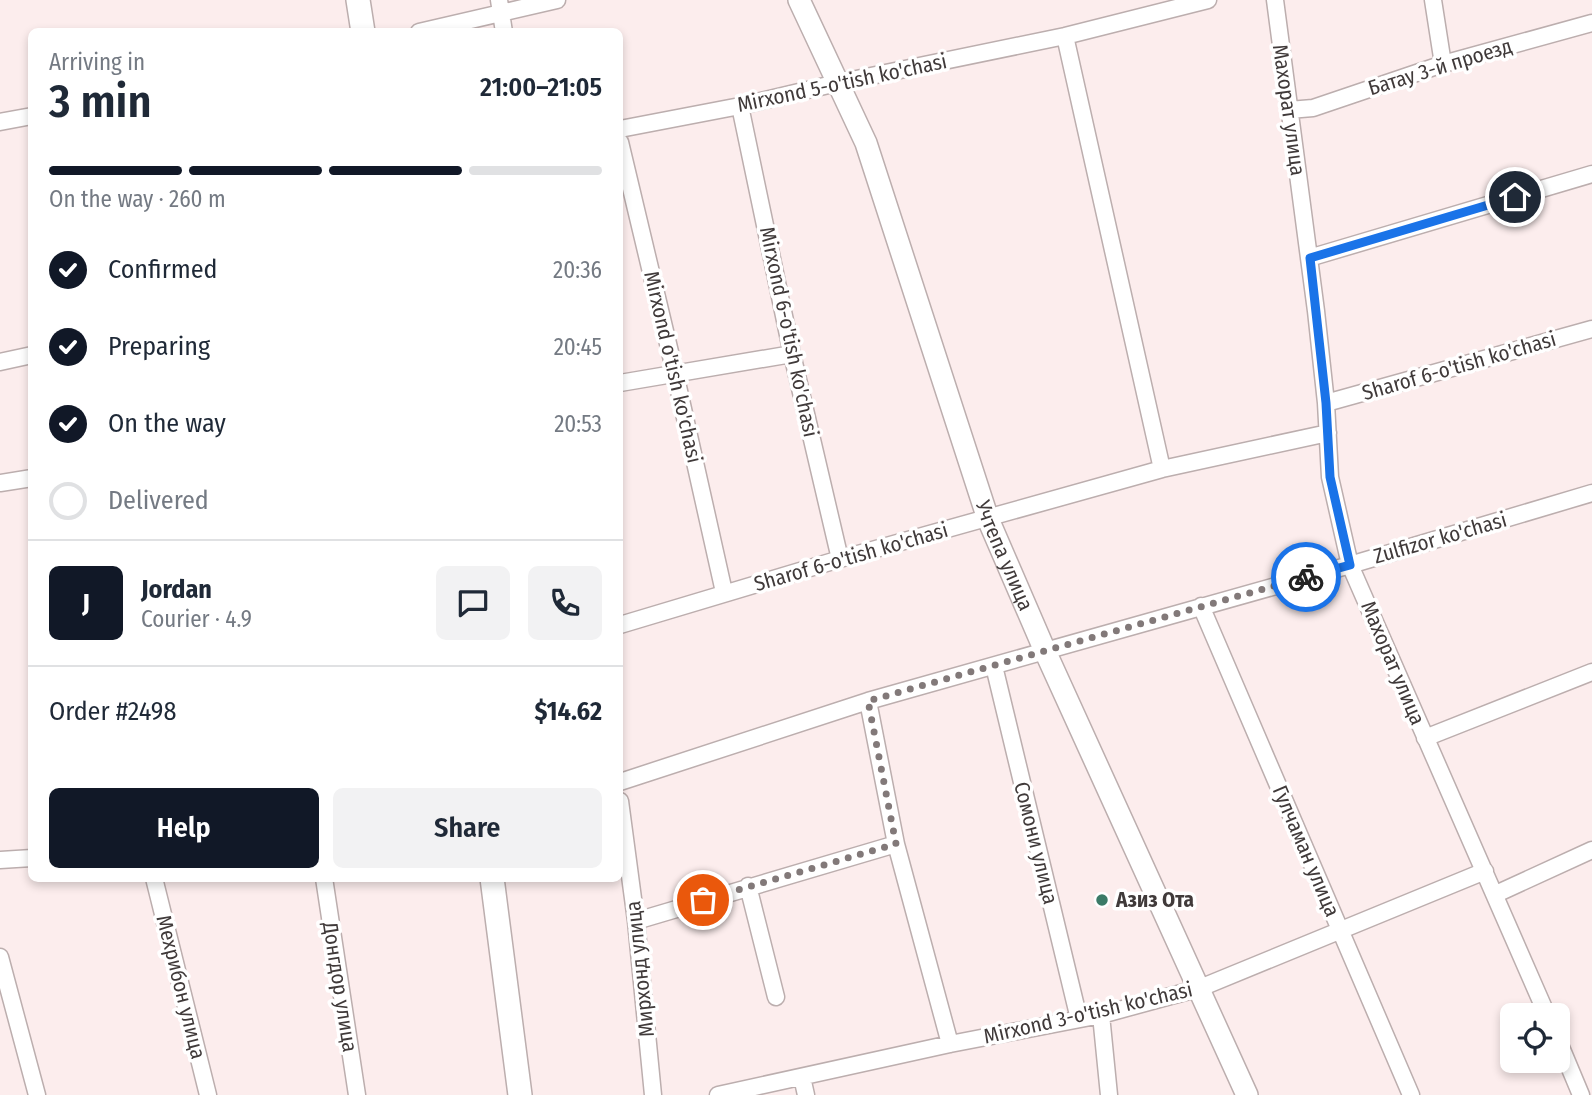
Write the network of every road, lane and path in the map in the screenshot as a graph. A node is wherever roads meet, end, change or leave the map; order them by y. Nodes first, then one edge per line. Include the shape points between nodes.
1 (358, 0) edge
2 (557, 0) edge
3 (800, 0) edge
4 (1208, 0) edge
5 (1275, 0) edge
6 (1433, 0) edge
7 (500, 7) edge
8 (1592, 23) edge
9 (362, 28) edge
10 (432, 28) edge
11 (503, 28) edge
12 (1065, 36) junction
13 (1443, 64) junction
14 (837, 83) junction
15 (740, 106) junction
16 (1289, 110) junction
17 (28, 117) edge
18 (0, 122) edge
19 (623, 128) edge
20 (623, 154) edge
21 (1592, 174) edge
22 (1310, 258) junction
23 (1592, 328) edge
24 (792, 354) junction
25 (28, 356) edge
26 (0, 362) edge
27 (676, 373) junction
28 (623, 382) edge
29 (1326, 403) junction
30 (1328, 433) junction
31 (1162, 469) junction
32 (28, 479) edge
33 (0, 483) edge
34 (1592, 493) edge
35 (988, 519) junction
36 (840, 559) junction
37 (1350, 565) junction
38 (724, 592) junction
39 (1201, 607) junction
40 (623, 624) edge
41 (1045, 651) junction
42 (994, 666) junction
43 (1592, 672) edge
44 (868, 701) junction
45 (1425, 738) junction
46 (623, 781) edge
47 (623, 824) edge
48 (896, 844) junction
49 (1592, 850) edge
50 (28, 858) edge
51 (0, 860) edge
52 (1485, 871) junction
53 (155, 882) edge
54 (325, 882) edge
55 (493, 882) edge
56 (748, 886) junction
57 (1496, 894) junction
58 (636, 921) junction
59 (1341, 932) junction
60 (0, 957) edge
61 (1200, 988) junction
62 (776, 997) dead end
63 (1542, 1003) edge
64 (1101, 1015) junction
65 (1079, 1019) junction
66 (950, 1044) junction
67 (1570, 1069) edge
68 (802, 1077) junction
69 (37, 1095) edge
70 (208, 1095) edge
71 (357, 1095) edge
72 (520, 1095) edge
73 (653, 1095) edge
74 (718, 1095) edge
75 (806, 1095) edge
76 (1109, 1095) edge
77 (1247, 1095) edge
78 (1411, 1095) edge
79 (1581, 1095) edge

1 - 9 main road
2 - 7 street
3 - 14 street, Учтепа улица
4 - 12 street, Mirxond 5-o'tish ko'chasi
5 - 16 street, Махорат улица
6 - 13 street
7 - 10 street
7 - 11 street
8 - 13 street, Батау 3-й проезд
12 - 14 street, Mirxond 5-o'tish ko'chasi
12 - 31 street
13 - 16 street, Батау 3-й проезд via 1313,108
14 - 15 street, Mirxond 5-o'tish ko'chasi
14 - 35 street, Учтепа улица via 866,143
15 - 19 street, Mirxond 5-o'tish ko'chasi
15 - 24 street, Mirxond 6-o'tish ko'chasi
16 - 22 street, Махорат улица
17 - 18 street
20 - 27 street, Mirxond o'tish ko'chasi
21 - 22 street
22 - 29 street, Махорат улица
23 - 29 street, Sharof 6-o'tish ko'chasi
24 - 27 street
24 - 36 street, Mirxond 6-o'tish ko'chasi
25 - 26 street
27 - 28 street
27 - 38 street, Mirxond o'tish ko'chasi
29 - 30 street, Махорат улица
30 - 31 street, Sharof 6-o'tish ko'chasi
30 - 37 street, Махорат улица via 1330,477
31 - 35 street, Sharof 6-o'tish ko'chasi
32 - 33 street
34 - 37 street, Zulfizor ko'chasi
35 - 36 street, Sharof 6-o'tish ko'chasi
35 - 41 street, Учтепа улица
36 - 38 street, Sharof 6-o'tish ko'chasi
37 - 39 street, Zulfizor ko'chasi
37 - 45 street, Махорат улица
38 - 40 street, Sharof 6-o'tish ko'chasi
39 - 41 street, Zulfizor ko'chasi
39 - 59 street, Гулчаман улица
41 - 42 street, Zulfizor ko'chasi
41 - 61 street, Учтепа улица
42 - 44 street, Zulfizor ko'chasi
42 - 65 street, Сомони улица
43 - 45 street
44 - 46 street, Zulfizor ko'chasi
44 - 48 street
45 - 52 street, Махорат улица
47 - 58 street, Мирхонд улица
48 - 56 street
48 - 66 street
49 - 57 street
50 - 51 street
52 - 57 street, Махорат улица
52 - 59 street, Mirxond 3-o'tish ko'chasi
53 - 70 street, Мехрибон улица
54 - 71 street, Донгдор улица
55 - 72 main road
56 - 58 street
56 - 62 street
57 - 63 street, Махорат улица
58 - 73 street, Мирхонд улица
59 - 61 street, Mirxond 3-o'tish ko'chasi
59 - 78 street, Гулчаман улица
60 - 69 street
61 - 64 street, Mirxond 3-o'tish ko'chasi
61 - 77 street, Учтепа улица
64 - 65 street, Mirxond 3-o'tish ko'chasi
64 - 76 street
65 - 66 street, Mirxond 3-o'tish ko'chasi
66 - 68 street, Mirxond 3-o'tish ko'chasi
67 - 79 street
68 - 74 street, Mirxond 3-o'tish ko'chasi
68 - 75 street

